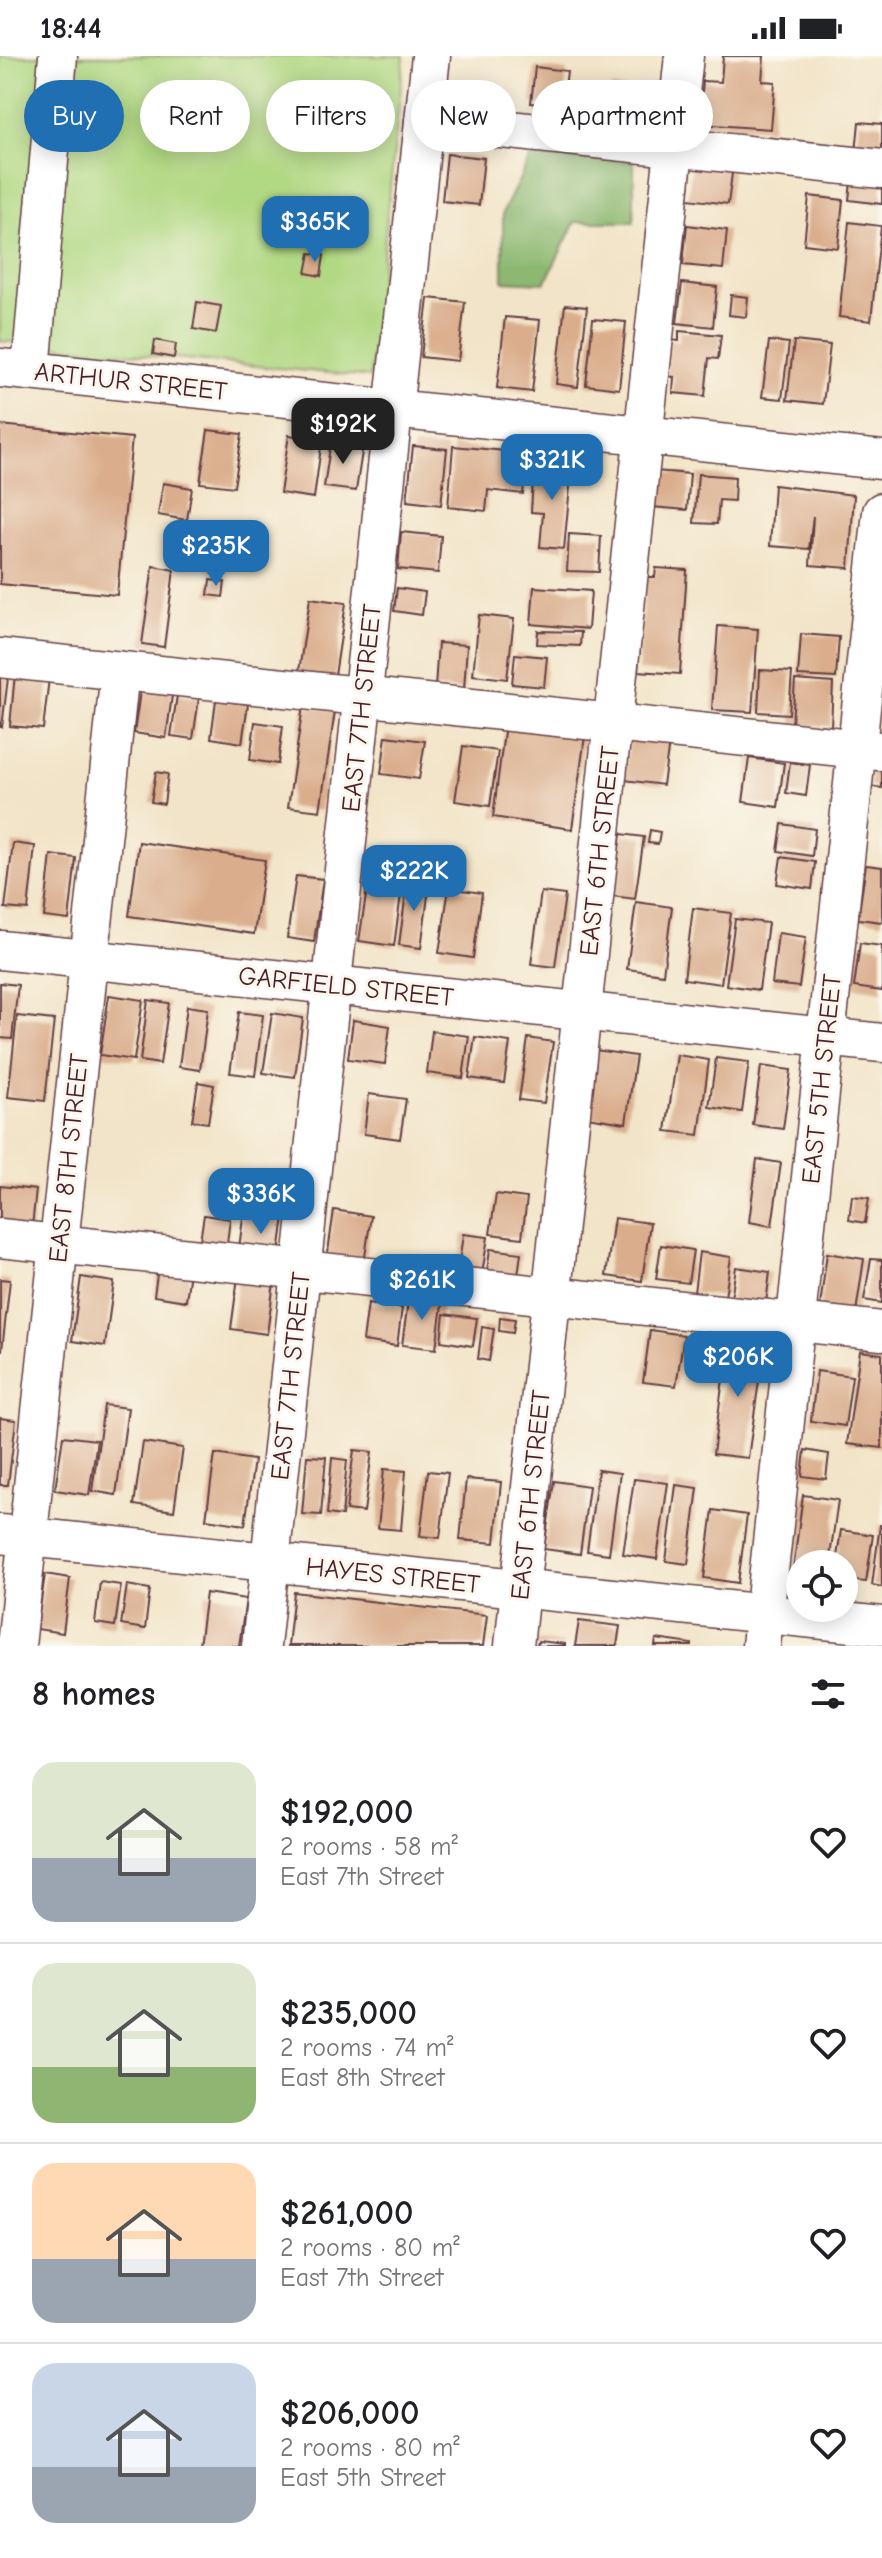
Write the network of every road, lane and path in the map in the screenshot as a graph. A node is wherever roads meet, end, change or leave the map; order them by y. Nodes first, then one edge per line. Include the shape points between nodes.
1 (58, 56) edge
2 (431, 56) edge
3 (684, 56) edge
4 (428, 80) edge
5 (681, 80) edge
6 (713, 151) edge
7 (421, 152) edge
8 (673, 152) edge
9 (882, 169) edge
10 (15, 369) edge
11 (393, 409) junction
12 (643, 435) junction
13 (882, 460) edge
14 (882, 512) edge
15 (0, 658) edge
16 (120, 671) junction
17 (363, 696) junction
18 (612, 723) junction
19 (869, 750) edge
20 (0, 950) edge
21 (90, 959) junction
22 (332, 985) junction
23 (581, 1011) junction
24 (826, 1037) junction
25 (882, 1043) edge
26 (0, 1238) edge
27 (59, 1244) junction
28 (301, 1270) junction
29 (551, 1296) junction
30 (796, 1322) junction
31 (882, 1331) edge
32 (14, 1535) edge
33 (270, 1562) junction
34 (520, 1588) junction
35 (882, 1626) edge
36 (762, 1630) edge
37 (16, 1646) edge
38 (261, 1646) edge
39 (514, 1646) edge

1 - 10 street
2 - 4 street, EAST 7TH STREET
3 - 5 street, EAST 6TH STREET
6 - 9 street
7 - 11 street, EAST 7TH STREET
8 - 12 street, EAST 6TH STREET
10 - 11 street, ARTHUR STREET
11 - 12 street, ARTHUR STREET
11 - 17 street, EAST 7TH STREET
12 - 13 street, ARTHUR STREET
12 - 18 street, EAST 6TH STREET
14 - 19 street, EAST 5TH STREET
15 - 16 street
16 - 17 street
16 - 21 street, EAST 8TH STREET
17 - 18 street
17 - 22 street, EAST 7TH STREET
18 - 19 street
18 - 23 street, EAST 6TH STREET
19 - 24 street, EAST 5TH STREET
20 - 21 street, GARFIELD STREET
21 - 22 street, GARFIELD STREET
21 - 27 street, EAST 8TH STREET
22 - 23 street, GARFIELD STREET
22 - 28 street, EAST 7TH STREET
23 - 24 street, GARFIELD STREET
23 - 29 street, EAST 6TH STREET
24 - 25 street, GARFIELD STREET
24 - 30 street, EAST 5TH STREET
26 - 27 street
27 - 28 street
27 - 32 street, EAST 8TH STREET
28 - 29 street
28 - 33 street, EAST 7TH STREET
29 - 30 street
29 - 34 street, EAST 6TH STREET
30 - 31 street
30 - 36 street, EAST 5TH STREET
32 - 33 street, HAYES STREET
32 - 37 street, EAST 8TH STREET
33 - 34 street, HAYES STREET
33 - 38 street, EAST 7TH STREET
34 - 36 street, HAYES STREET
34 - 39 street, EAST 6TH STREET
35 - 36 street, HAYES STREET

